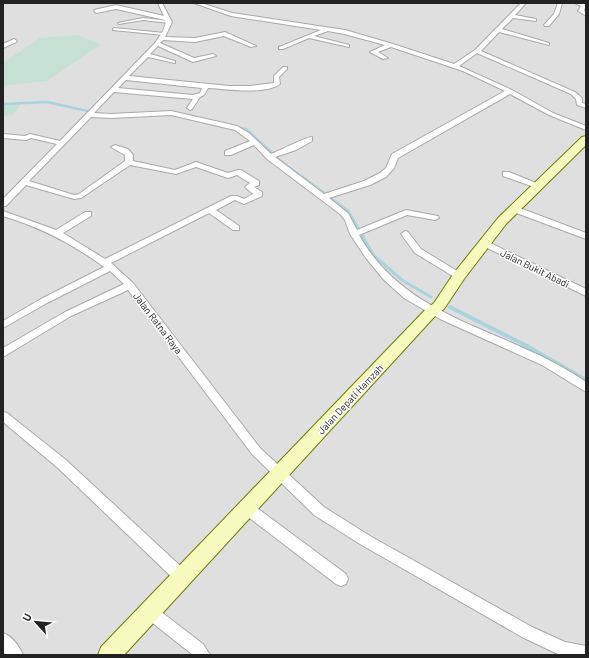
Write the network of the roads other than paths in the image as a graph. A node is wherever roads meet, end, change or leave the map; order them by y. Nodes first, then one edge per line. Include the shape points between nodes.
1 (160, 3) edge
2 (196, 3) edge
3 (524, 3) edge
4 (560, 3) edge
5 (577, 3) edge
6 (585, 4) edge
7 (96, 11) dead end
8 (586, 14) edge
9 (512, 16) junction
10 (534, 20) dead end
11 (168, 21) junction
12 (119, 23) dead end
13 (547, 25) dead end
14 (114, 29) dead end
15 (328, 29) junction
16 (499, 30) junction
17 (162, 36) junction
18 (310, 37) junction
19 (14, 41) dead end
20 (157, 44) junction
21 (547, 44) dead end
22 (392, 45) junction
23 (3, 46) edge
24 (253, 46) dead end
25 (347, 46) dead end
26 (281, 48) dead end
27 (477, 51) junction
28 (146, 55) junction
29 (213, 56) dead end
30 (385, 58) dead end
31 (173, 62) dead end
32 (455, 66) junction
33 (285, 68) dead end
34 (126, 78) junction
35 (148, 80) junction
36 (207, 85) junction
37 (114, 90) junction
38 (510, 91) junction
39 (139, 92) junction
40 (197, 97) junction
41 (130, 100) dead end
42 (586, 106) edge
43 (190, 108) dead end
44 (93, 112) junction
45 (586, 128) edge
46 (4, 138) edge
47 (309, 139) dead end
48 (586, 139) edge
49 (256, 142) junction
50 (61, 143) junction
51 (115, 147) dead end
52 (228, 153) dead end
53 (272, 156) junction
54 (129, 162) junction
55 (506, 174) dead end
56 (24, 182) junction
57 (537, 185) junction
58 (325, 196) junction
59 (3, 204) edge
60 (514, 209) junction
61 (211, 210) junction
62 (3, 213) edge
63 (88, 214) dead end
64 (435, 218) dead end
65 (236, 228) dead end
66 (56, 234) junction
67 (357, 234) junction
68 (405, 234) dead end
69 (586, 236) edge
70 (484, 243) junction
71 (108, 264) junction
72 (459, 276) junction
73 (130, 285) junction
74 (586, 293) edge
75 (431, 312) junction
76 (3, 325) edge
77 (3, 353) edge
78 (586, 388) edge
79 (3, 416) edge
80 (280, 474) junction
81 (248, 509) junction
82 (183, 578) junction
83 (341, 580) dead end
84 (150, 612) junction
85 (3, 640) edge
86 (570, 653) edge
87 (586, 653) edge
88 (15, 655) edge
89 (109, 655) edge
90 (202, 655) edge

1 - 11 street
2 - 15 street via 231,14
3 - 9 street
4 - 13 street via 556,14
5 - 6 street
6 - 8 street via 581,12
7 - 11 street via 116,7
9 - 10 street
9 - 16 street
11 - 12 lane via 143,19
11 - 17 street
14 - 17 lane
15 - 18 street
15 - 22 street
16 - 21 street
16 - 27 street
17 - 20 street
17 - 24 street via 195,40 225,34
18 - 25 street
18 - 26 street
19 - 23 street
20 - 28 street
20 - 29 street via 193,60
22 - 30 street via 373,52
22 - 32 street
27 - 32 street
27 - 42 street via 573,94 578,98 579,104
28 - 31 street
28 - 34 street
32 - 38 street
33 - 36 street via 276,77 277,84 272,87
34 - 35 street
34 - 37 street
35 - 36 street
35 - 39 street
36 - 40 street
37 - 39 street
37 - 44 street
38 - 45 street via 551,114
38 - 58 street via 394,156 392,165 382,176
39 - 40 street
39 - 41 street
40 - 43 street
44 - 49 street via 111,116 171,113 237,128
44 - 50 street
46 - 50 street via 30,136
47 - 53 street
48 - 57 main road, Jalan Depati Hamzah
49 - 52 street
49 - 53 street
50 - 56 street
51 - 54 street via 129,155
53 - 58 street
54 - 56 street via 82,196 74,197
54 - 61 street via 176,172 196,164 228,176 238,172 256,183 249,187 258,194 244,202 234,198
55 - 57 street
56 - 59 street
57 - 60 main road, Jalan Depati Hamzah
58 - 67 street via 347,216
60 - 69 street
60 - 70 main road, Jalan Depati Hamzah
61 - 65 street
61 - 71 street
62 - 66 street, Jalan Ratna Raya
63 - 66 street
64 - 67 street via 406,212
66 - 71 street, Jalan Ratna Raya
67 - 75 street via 368,256 386,277
68 - 72 street via 418,251
70 - 72 main road, Jalan Depati Hamzah
70 - 74 street, Jalan Bukit Abadi
71 - 73 street, Jalan Ratna Raya
71 - 76 street
72 - 75 main road, Jalan Depati Hamzah via 439,306
73 - 77 street via 68,314
73 - 80 street, Jalan Ratna Raya via 256,451
75 - 78 street via 515,348 568,374
75 - 80 main road, Jalan Depati Hamzah
79 - 82 street via 62,464
80 - 81 main road, Jalan Depati Hamzah
80 - 86 street, Jalan Ratna Raya via 319,511 365,540 533,635
81 - 82 main road, Jalan Depati Hamzah
81 - 83 street
82 - 84 main road, Jalan Depati Hamzah
84 - 89 main road, Jalan Depati Hamzah
84 - 90 street via 198,649
85 - 88 street
86 - 87 street, Jalan Ratna Raya

